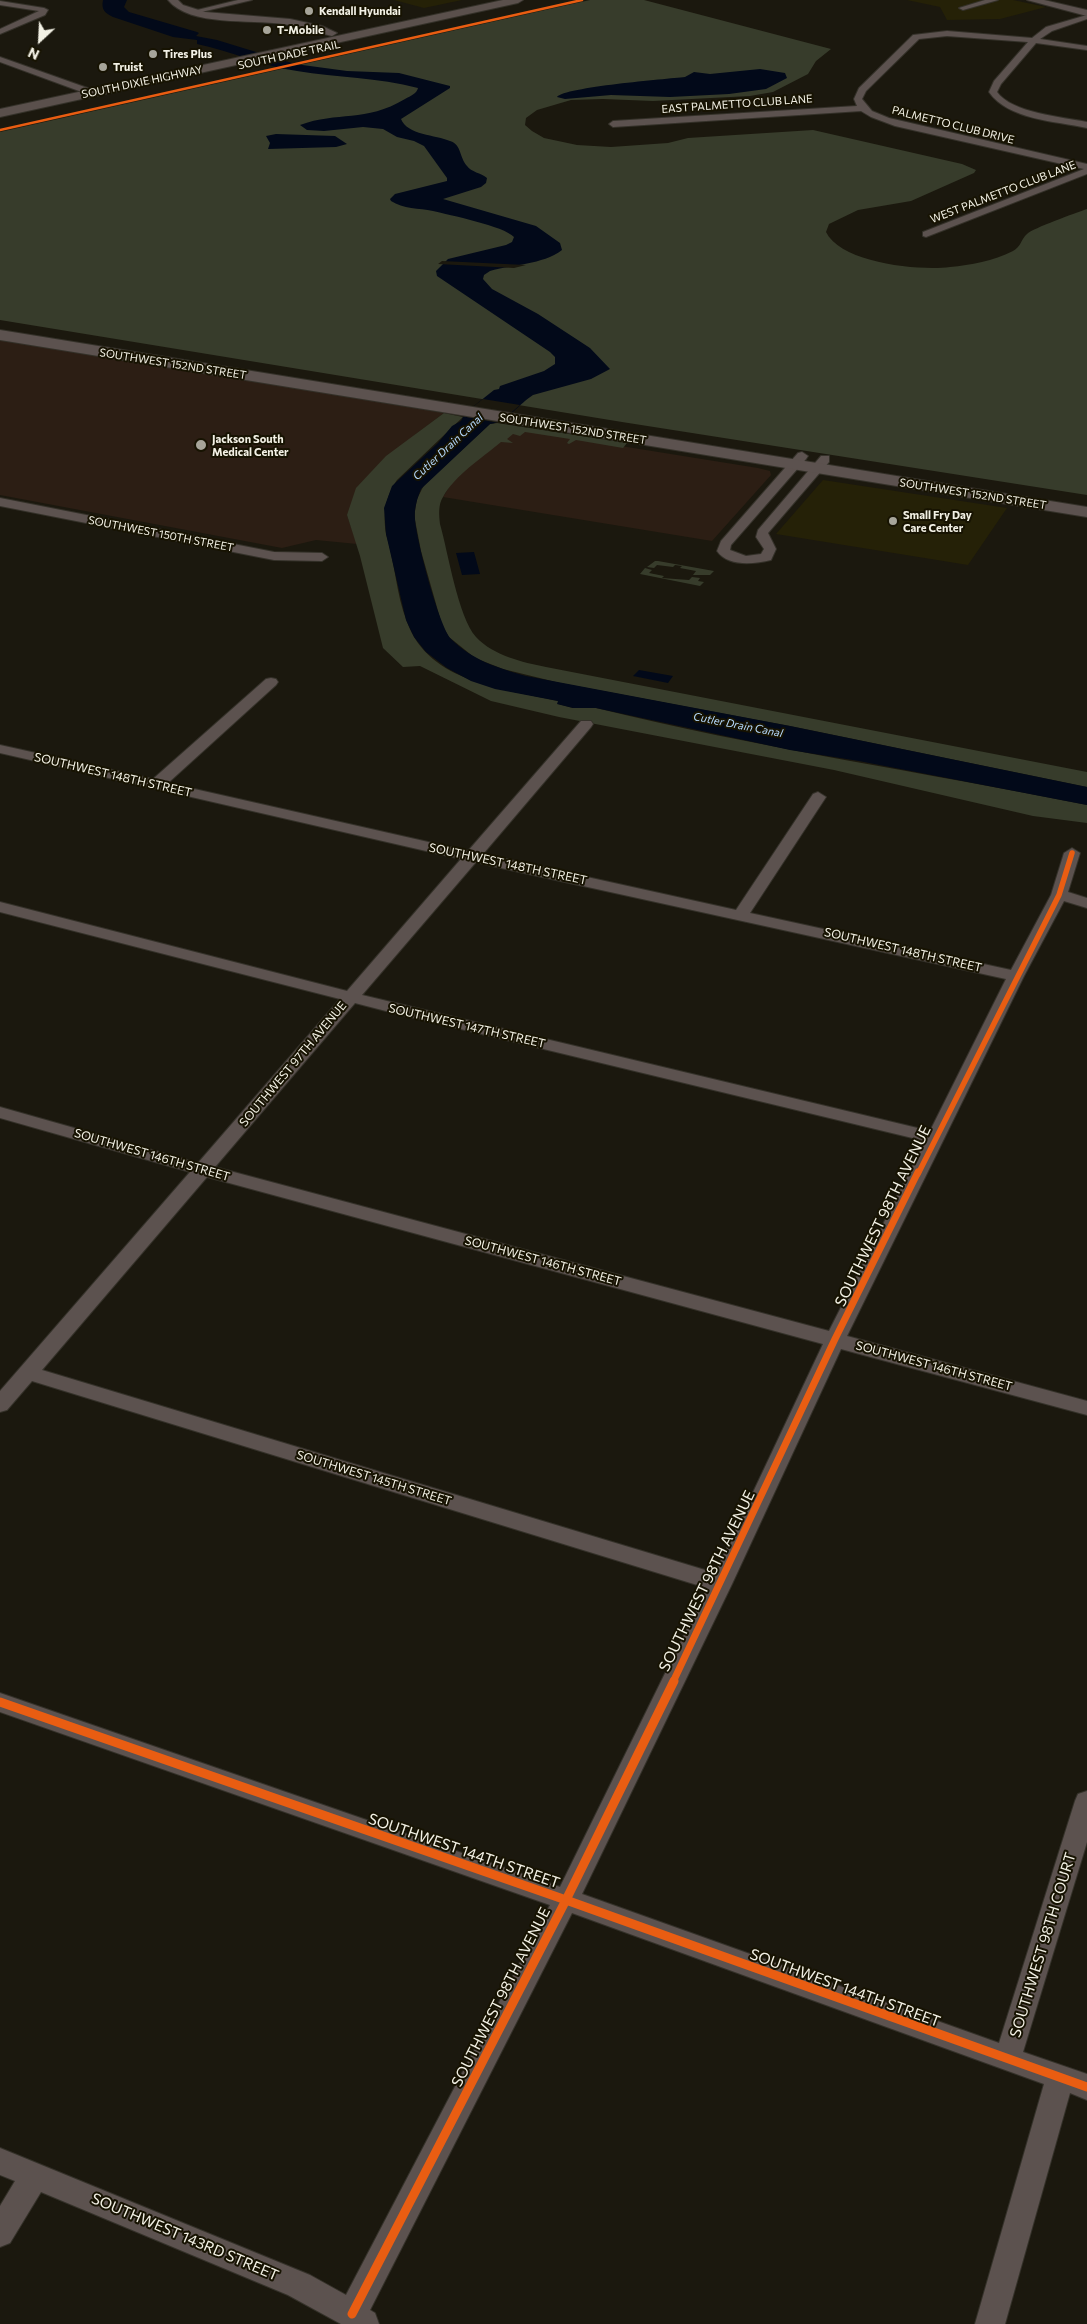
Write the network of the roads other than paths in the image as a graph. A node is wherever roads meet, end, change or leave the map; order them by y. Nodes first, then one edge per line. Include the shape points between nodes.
1 (22, 0) edge
2 (173, 0) edge
3 (248, 0) edge
4 (483, 0) edge
5 (518, 0) edge
6 (994, 0) edge
7 (1032, 0) edge
8 (0, 3) edge
9 (12, 4) junction
10 (963, 8) dead end
11 (44, 10) joint
12 (193, 12) junction
13 (1087, 13) edge
14 (1087, 17) edge
15 (0, 21) edge
16 (20, 23) junction
17 (306, 25) junction
18 (0, 32) edge
19 (332, 33) junction
20 (318, 40) junction
21 (1032, 41) junction
22 (1087, 48) edge
23 (0, 60) edge
24 (78, 88) junction
25 (93, 93) junction
26 (0, 104) edge
27 (862, 108) junction
28 (0, 113) edge
29 (613, 124) dead end
30 (1087, 125) edge
31 (1087, 167) edge
32 (1087, 172) edge
33 (926, 234) dead end
34 (0, 325) edge
35 (0, 335) edge
36 (472, 407) junction
37 (798, 461) junction
38 (821, 464) junction
39 (1087, 500) edge
40 (0, 502) edge
41 (1087, 512) edge
42 (322, 557) dead end
43 (271, 682) dead end
44 (586, 724) dead end
45 (2, 752) edge
46 (156, 785) junction
47 (818, 797) dead end
48 (1072, 853) dead end
49 (473, 856) junction
50 (1058, 895) junction
51 (1087, 903) edge
52 (0, 908) edge
53 (742, 914) junction
54 (1016, 976) junction
55 (350, 997) junction
56 (0, 1112) edge
57 (936, 1138) junction
58 (203, 1170) junction
59 (835, 1339) junction
60 (28, 1373) junction
61 (0, 1404) edge
62 (1087, 1408) edge
63 (721, 1584) junction
64 (0, 1702) edge
65 (1087, 1801) edge
66 (566, 1900) junction
67 (1007, 2060) junction
68 (1060, 2078) junction
69 (1087, 2088) edge
70 (0, 2161) edge
71 (35, 2175) junction
72 (0, 2233) edge
73 (358, 2319) edge
74 (990, 2324) edge

1 - 9 street
2 - 12 street via 178,6
3 - 12 street
4 - 19 highway
5 - 20 highway, SOUTH DIXIE HIGHWAY
6 - 10 street
7 - 13 street
8 - 9 street
9 - 11 street
11 - 16 street
12 - 17 street
14 - 21 street via 1050,29
15 - 16 street
16 - 18 street
17 - 19 street
17 - 20 street
19 - 20 highway via 331,38
20 - 24 highway, SOUTH DIXIE HIGHWAY via 257,49
20 - 25 highway, SOUTH DIXIE HIGHWAY via 272,54
21 - 22 street
21 - 27 street via 927,33 916,37 862,90 858,99
21 - 30 street via 996,85 994,96 1021,110
23 - 24 street
24 - 25 street
24 - 26 highway, SOUTH DIXIE HIGHWAY
25 - 28 highway, SOUTH DIXIE HIGHWAY
27 - 29 street, EAST PALMETTO CLUB LANE
27 - 31 street, PALMETTO CLUB DRIVE via 915,128
32 - 33 street, WEST PALMETTO CLUB LANE
34 - 36 main road, SOUTHWEST 152ND STREET
35 - 36 main road, SOUTHWEST 152ND STREET
36 - 37 main road, SOUTHWEST 152ND STREET
37 - 38 main road, SOUTHWEST 152ND STREET
37 - 38 street via 726,544 726,554 745,560 766,557 770,550 762,533
38 - 39 main road, SOUTHWEST 152ND STREET
38 - 41 main road, SOUTHWEST 152ND STREET
40 - 42 street, SOUTHWEST 150TH STREET via 274,556
43 - 46 street
44 - 49 street, SOUTHWEST 97TH AVENUE
45 - 46 street, SOUTHWEST 148TH STREET
46 - 49 street, SOUTHWEST 148TH STREET
47 - 53 street
48 - 50 street, SOUTHWEST 98TH AVENUE
49 - 53 street, SOUTHWEST 148TH STREET
49 - 55 street, SOUTHWEST 97TH AVENUE
50 - 51 street
50 - 54 street, SOUTHWEST 98TH AVENUE
52 - 55 street, SOUTHWEST 147TH STREET
53 - 54 street, SOUTHWEST 148TH STREET
54 - 57 street, SOUTHWEST 98TH AVENUE
55 - 57 street, SOUTHWEST 147TH STREET
55 - 58 street, SOUTHWEST 97TH AVENUE
56 - 58 street, SOUTHWEST 146TH STREET
57 - 59 street, SOUTHWEST 98TH AVENUE
58 - 59 street, SOUTHWEST 146TH STREET
58 - 60 street, SOUTHWEST 97TH AVENUE
59 - 62 street, SOUTHWEST 146TH STREET
59 - 63 street, SOUTHWEST 98TH AVENUE
60 - 61 street, SOUTHWEST 97TH AVENUE
60 - 63 street, SOUTHWEST 145TH STREET
63 - 66 street, SOUTHWEST 98TH AVENUE
64 - 66 street, SOUTHWEST 144TH STREET
65 - 67 street, SOUTHWEST 98TH COURT
66 - 67 street, SOUTHWEST 144TH STREET
66 - 73 street, SOUTHWEST 98TH AVENUE
67 - 68 street, SOUTHWEST 144TH STREET
68 - 69 street, SOUTHWEST 144TH STREET
68 - 74 street
70 - 71 street, SOUTHWEST 143RD STREET
71 - 72 street
71 - 73 street, SOUTHWEST 143RD STREET via 299,2285

